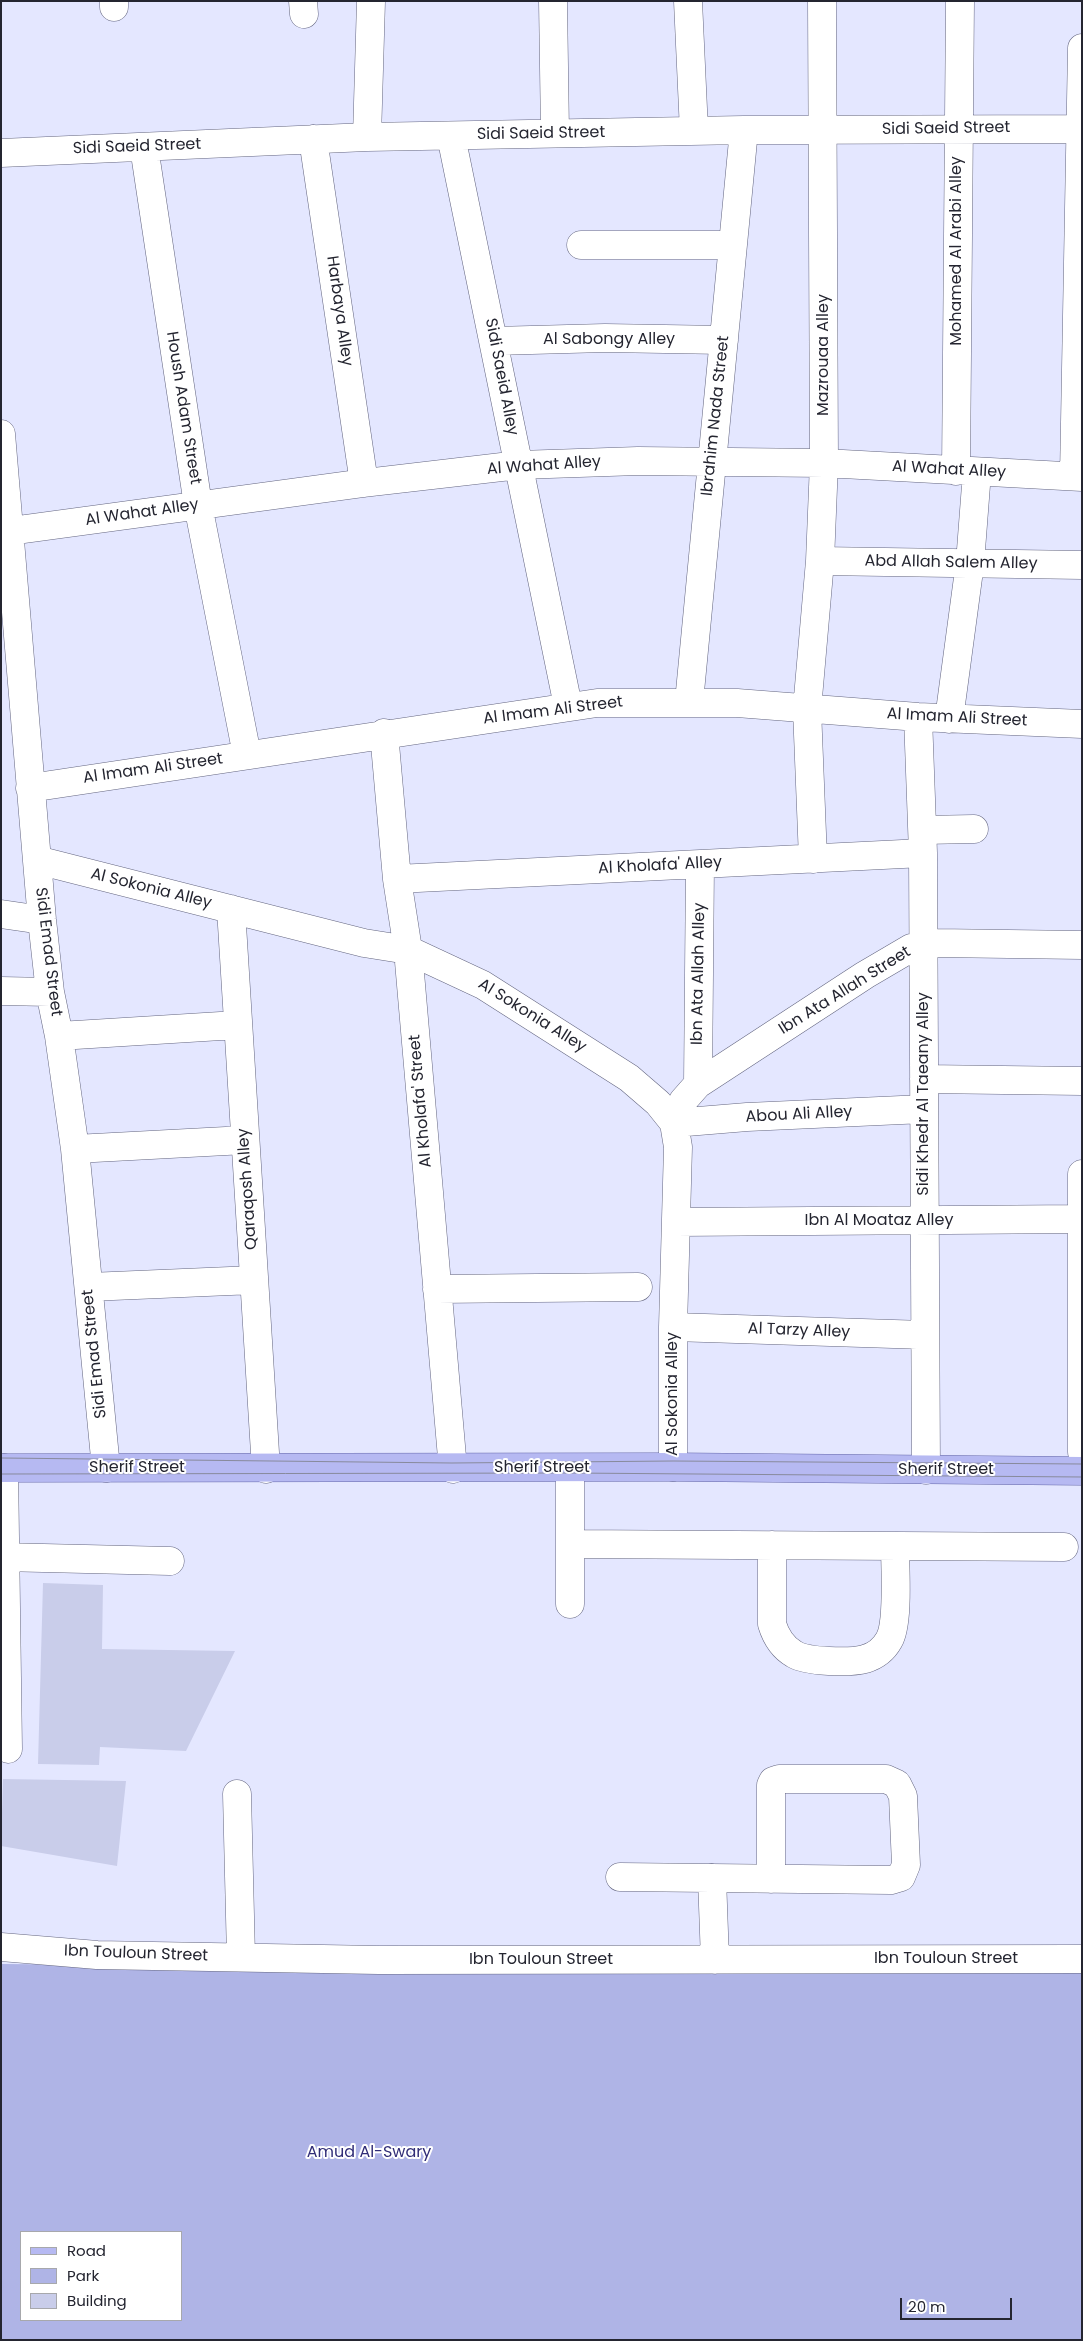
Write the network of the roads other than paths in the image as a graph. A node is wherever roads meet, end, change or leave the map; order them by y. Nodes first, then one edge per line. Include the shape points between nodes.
1 (371, 1) edge
2 (553, 1) edge
3 (688, 1) edge
4 (822, 1) edge
5 (960, 1) edge
6 (1082, 48) edge
7 (958, 128) junction
8 (1082, 129) edge
9 (744, 130) junction
10 (694, 131) junction
11 (824, 131) junction
12 (555, 134) junction
13 (451, 136) junction
14 (367, 137) junction
15 (313, 139) junction
16 (144, 147) junction
17 (1, 153) edge
18 (581, 245) dead end
19 (733, 245) junction
20 (724, 340) junction
21 (494, 341) junction
22 (1, 434) edge
23 (712, 463) junction
24 (824, 464) junction
25 (519, 465) junction
26 (967, 472) junction
27 (1078, 476) edge
28 (364, 483) junction
29 (198, 505) junction
30 (10, 531) junction
31 (820, 561) junction
32 (970, 563) junction
33 (1082, 565) edge
34 (689, 702) junction
35 (568, 706) junction
36 (807, 709) junction
37 (918, 717) junction
38 (949, 718) junction
39 (1082, 724) edge
40 (384, 734) junction
41 (246, 755) junction
42 (30, 788) junction
43 (974, 829) dead end
44 (923, 841) junction
45 (812, 859) junction
46 (37, 860) junction
47 (700, 864) junction
48 (397, 879) junction
49 (230, 909) junction
50 (1, 914) edge
51 (42, 920) junction
52 (924, 944) junction
53 (1082, 945) edge
54 (408, 950) junction
55 (1, 991) edge
56 (50, 992) junction
57 (237, 1025) junction
58 (59, 1036) junction
59 (924, 1079) junction
60 (1082, 1081) edge
61 (698, 1084) junction
62 (924, 1109) junction
63 (674, 1123) junction
64 (245, 1140) junction
65 (75, 1149) junction
66 (1082, 1174) edge
67 (1081, 1219) edge
68 (924, 1221) junction
69 (676, 1222) junction
70 (254, 1280) junction
71 (638, 1287) dead end
72 (89, 1288) junction
73 (437, 1290) junction
74 (673, 1327) junction
75 (925, 1335) junction
76 (1082, 1452) edge
77 (1082, 1466) edge
78 (673, 1467) junction
79 (3, 1468) edge
80 (106, 1468) junction
81 (570, 1468) junction
82 (266, 1469) junction
83 (453, 1469) junction
84 (926, 1470) junction
85 (1082, 1471) edge
86 (570, 1544) junction
87 (772, 1545) junction
88 (895, 1546) junction
89 (1064, 1547) dead end
90 (3, 1557) edge
91 (170, 1561) dead end
92 (570, 1604) dead end
93 (8, 1749) dead end
94 (237, 1794) dead end
95 (620, 1877) dead end
96 (712, 1878) junction
97 (771, 1879) junction
98 (1, 1947) edge
99 (241, 1957) junction
100 (1082, 1959) edge
101 (715, 1960) junction

1 - 14 street
2 - 12 street
3 - 10 street
4 - 11 street, Mazrouaa Alley
5 - 7 street, Mohamed Al Arabi Alley
6 - 8 street
7 - 8 street, Sidi Saeid Street
7 - 11 street, Sidi Saeid Street
7 - 26 street, Mohamed Al Arabi Alley
8 - 27 street
9 - 10 street, Sidi Saeid Street
9 - 11 street, Sidi Saeid Street
9 - 19 street, Ibrahim Nada Street
10 - 12 street, Sidi Saeid Street
11 - 24 street, Mazrouaa Alley
12 - 13 street, Sidi Saeid Street
13 - 14 street, Sidi Saeid Street
13 - 21 street, Sidi Saeid Alley
14 - 15 street, Sidi Saeid Street
15 - 16 street, Sidi Saeid Street
15 - 28 street, Harbaya Alley
16 - 17 street, Sidi Saeid Street
16 - 29 street, Housh Adam Street
18 - 19 street
19 - 20 street, Ibrahim Nada Street
20 - 21 street, Al Sabongy Alley via 605,338
20 - 23 street, Ibrahim Nada Street
21 - 25 street, Sidi Saeid Alley
22 - 30 street, Sidi Emad Street
23 - 24 street, Al Wahat Alley
23 - 25 street, Al Wahat Alley via 638,461
23 - 34 street, Ibrahim Nada Street
24 - 26 street, Al Wahat Alley
24 - 31 street, Mazrouaa Alley
25 - 28 street, Al Wahat Alley
25 - 35 street, Sidi Saeid Alley
26 - 27 street, Al Wahat Alley
26 - 32 street, Mohamed Al Arabi Alley
28 - 29 street, Al Wahat Alley
29 - 30 street, Al Wahat Alley
29 - 41 street, Housh Adam Street
30 - 42 street, Sidi Emad Street
31 - 32 street, Abd Allah Salem Alley
31 - 36 street, Mazrouaa Alley
32 - 33 street, Abd Allah Salem Alley
32 - 38 street, Mohamed Al Arabi Alley
34 - 35 street, Al Imam Ali Street
34 - 36 street, Al Imam Ali Street via 737,702
35 - 40 street, Al Imam Ali Street
36 - 37 street, Al Imam Ali Street
36 - 45 street, Mazrouaa Alley
37 - 38 street, Al Imam Ali Street
37 - 44 street, Sidi Khedr Al Taeany Alley
38 - 39 street, Al Imam Ali Street
40 - 41 street, Al Imam Ali Street
40 - 48 street, Al Kholafa' Street
41 - 42 street, Al Imam Ali Street
42 - 46 street, Sidi Emad Street
43 - 44 street, Al Kholafa' Alley
44 - 45 street, Al Kholafa' Alley
44 - 52 street, Sidi Khedr Al Taeany Alley
45 - 47 street, Al Kholafa' Alley
46 - 49 street, Al Sokonia Alley
46 - 51 street, Sidi Emad Street
47 - 48 street, Al Kholafa' Alley
47 - 61 street, Ibn Ata Allah Alley
48 - 54 street, Al Kholafa' Street
49 - 54 street, Al Sokonia Alley via 364,943
49 - 57 street, Qaraqosh Alley
50 - 51 street
51 - 56 street, Sidi Emad Street
52 - 53 street, Ibn Ata Allah Street
52 - 59 street, Sidi Khedr Al Taeany Alley
52 - 61 street, Ibn Ata Allah Street via 911,948 865,975
54 - 63 street, Al Sokonia Alley via 483,985 621,1072 658,1103
54 - 73 street, Al Kholafa' Street
55 - 56 street
56 - 58 street, Sidi Emad Street
57 - 58 street
57 - 64 street, Qaraqosh Alley
58 - 65 street, Sidi Emad Street
59 - 60 street
59 - 62 street, Sidi Khedr Al Taeany Alley
61 - 63 street, Ibn Ata Allah Street via 683,1101
62 - 63 street, Abou Ali Alley via 747,1116
62 - 68 street, Sidi Khedr Al Taeany Alley
63 - 69 street, Al Sokonia Alley via 678,1147
64 - 65 street
64 - 70 street, Qaraqosh Alley
65 - 72 street, Sidi Emad Street
66 - 67 street
67 - 68 street, Ibn Al Moataz Alley
67 - 76 street
68 - 69 street, Ibn Al Moataz Alley
68 - 75 street, Sidi Khedr Al Taeany Alley
69 - 74 street, Al Sokonia Alley
70 - 72 street
70 - 82 street, Qaraqosh Alley
71 - 73 street
72 - 80 street, Sidi Emad Street
73 - 83 street, Al Kholafa' Street
74 - 75 street, Al Tarzy Alley
74 - 78 street, Al Sokonia Alley
75 - 84 street, Sidi Khedr Al Taeany Alley
77 - 85 street
78 - 81 main road, Sherif Street
78 - 84 main road, Sherif Street
79 - 80 main road, Sherif Street
79 - 90 street
80 - 82 main road, Sherif Street
81 - 83 main road, Sherif Street
81 - 86 street
82 - 83 main road, Sherif Street
84 - 85 main road, Sherif Street
86 - 87 street
86 - 92 street
87 - 88 street
87 - 88 street via 772,1624 784,1646 807,1660 857,1660 882,1649 893,1630
88 - 89 street
90 - 91 street
90 - 93 street
94 - 99 street
95 - 96 street
96 - 97 street
96 - 101 street
97 - 97 street via 773,1781 886,1779 897,1784 903,1796 906,1865 901,1877 892,1880
98 - 99 street, Ibn Touloun Street via 97,1955
99 - 101 street, Ibn Touloun Street
100 - 101 street, Ibn Touloun Street

